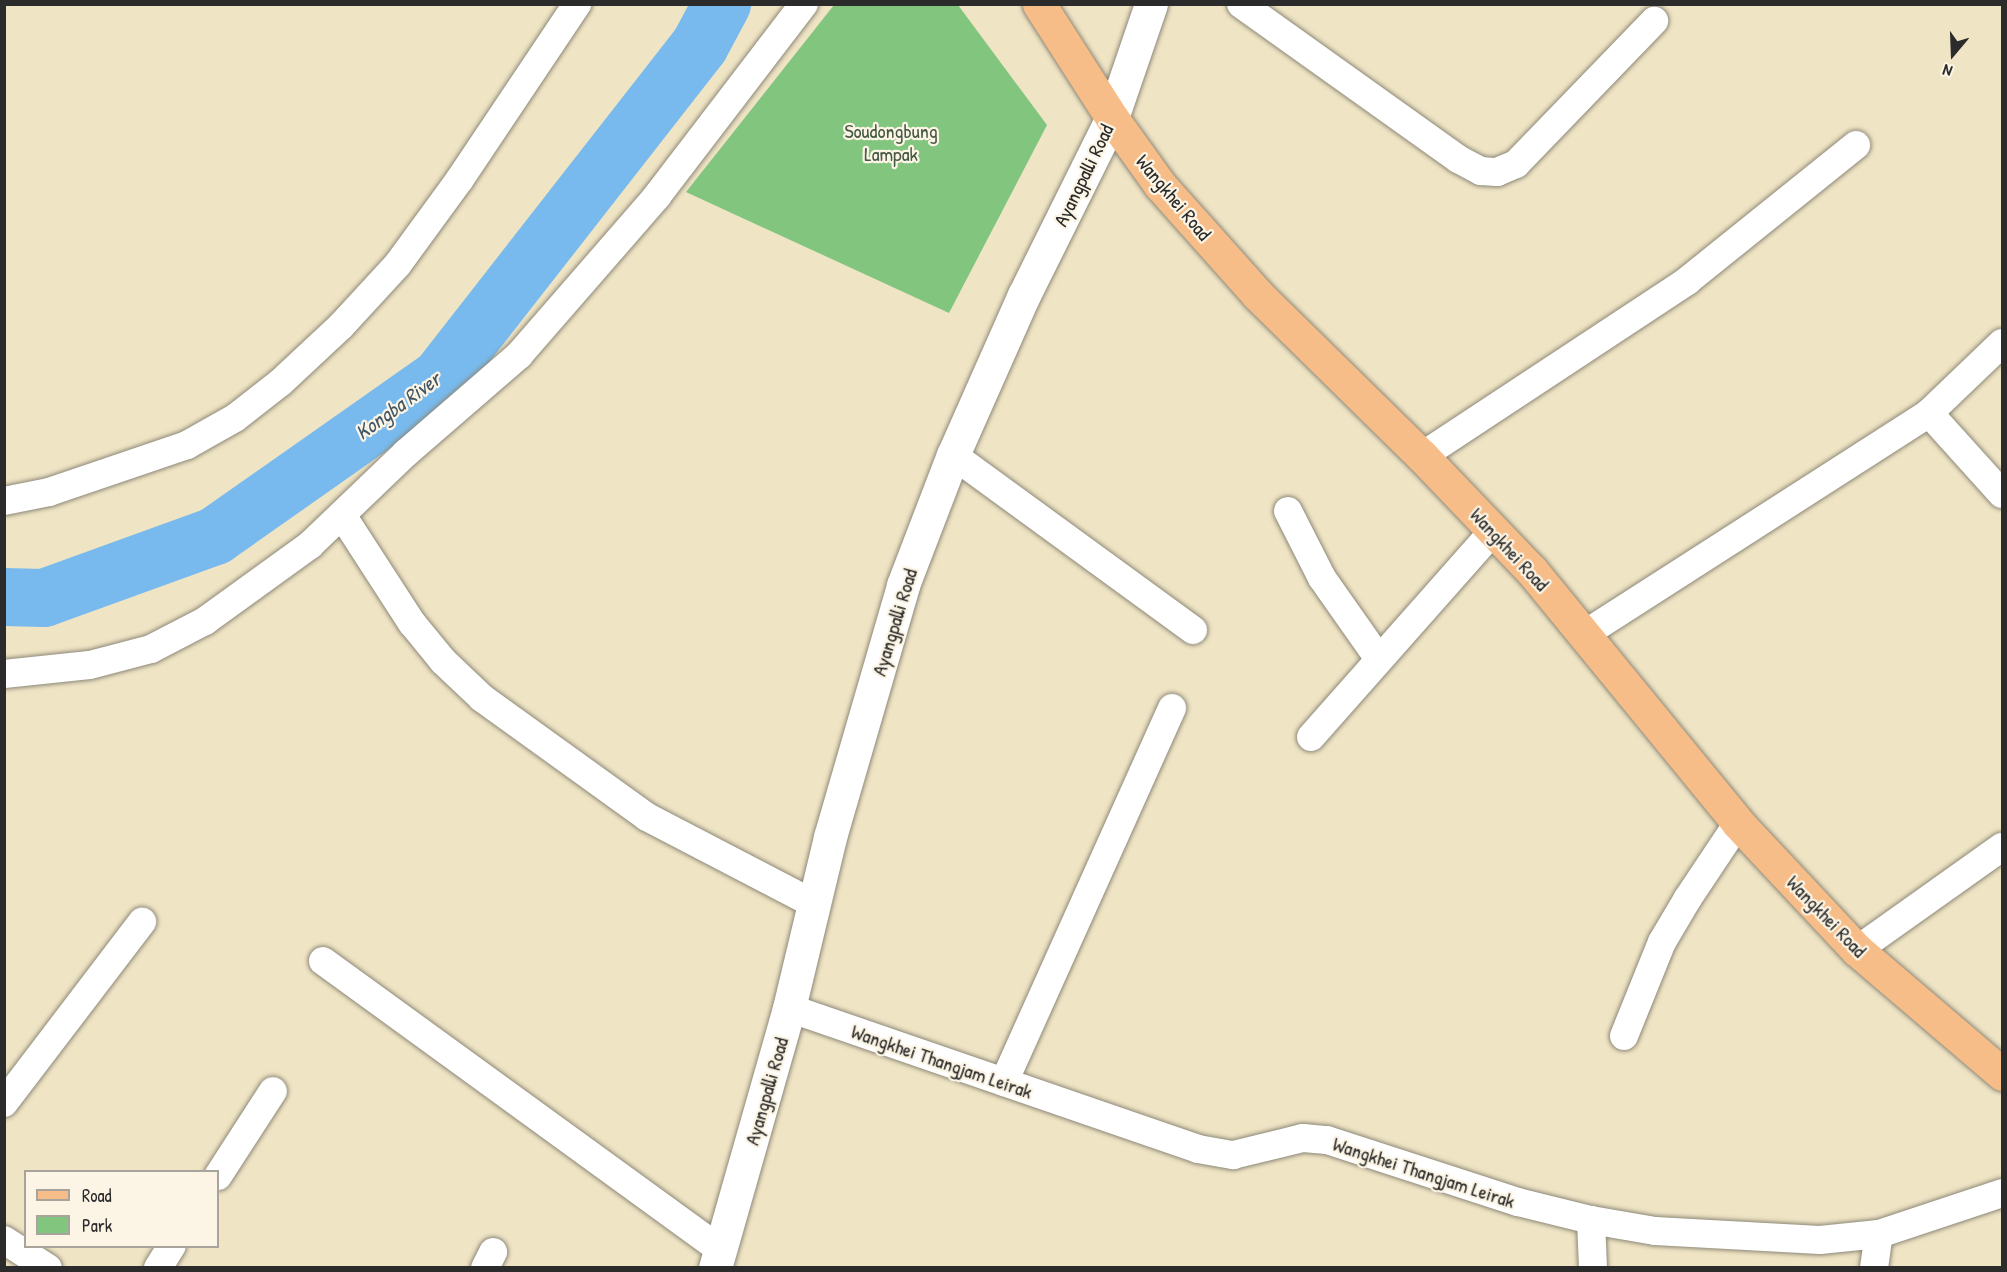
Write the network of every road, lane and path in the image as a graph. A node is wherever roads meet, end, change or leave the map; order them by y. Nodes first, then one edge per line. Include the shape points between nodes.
1 (577, 4) edge
2 (804, 4) edge
3 (1039, 4) edge
4 (1151, 4) edge
5 (1242, 4) edge
6 (1654, 21) dead end
7 (1112, 118) junction
8 (1856, 146) dead end
9 (2002, 343) edge
10 (1929, 413) junction
11 (953, 454) junction
12 (1422, 456) junction
13 (2002, 494) edge
14 (4, 501) edge
15 (1288, 511) dead end
16 (342, 515) junction
17 (1494, 530) junction
18 (1193, 630) dead end
19 (1585, 634) junction
20 (1379, 659) junction
21 (4, 674) edge
22 (1172, 708) dead end
23 (1311, 737) dead end
24 (1738, 823) junction
25 (2002, 847) edge
26 (814, 904) junction
27 (142, 922) dead end
28 (1857, 950) junction
29 (323, 961) dead end
30 (789, 1008) junction
31 (1624, 1036) dead end
32 (2002, 1074) edge
33 (1004, 1082) junction
34 (273, 1091) dead end
35 (4, 1103) edge
36 (219, 1174) edge
37 (2002, 1193) edge
38 (1591, 1220) junction
39 (1879, 1234) junction
40 (4, 1240) edge
41 (171, 1248) edge
42 (718, 1259) edge
43 (45, 1267) edge
44 (158, 1268) edge
45 (1593, 1268) edge
46 (1874, 1268) edge

1 - 14 street via 398,264 341,326 281,382 235,418 187,445 49,492
2 - 16 street via 657,196 519,355 406,453
3 - 7 main road, Wangkhei Road
4 - 7 street, Ayangpalli Road
5 - 6 street via 1458,159 1481,171 1497,172 1516,164
7 - 11 street, Ayangpalli Road via 1024,295
7 - 12 main road, Wangkhei Road via 1160,185 1257,294
8 - 12 street via 1687,281
9 - 10 street
10 - 13 street
10 - 19 street
11 - 18 street
11 - 26 street, Ayangpalli Road via 903,585
12 - 17 main road, Wangkhei Road
15 - 20 street via 1322,578
16 - 21 street via 310,545 205,621 151,649 90,665
16 - 26 street via 412,623 442,661 482,698 648,817
17 - 19 main road, Wangkhei Road
17 - 20 street
19 - 24 main road, Wangkhei Road
20 - 23 street
22 - 33 street
24 - 28 main road, Wangkhei Road
24 - 31 street via 1662,942
25 - 28 street
26 - 30 street, Ayangpalli Road
27 - 35 street
28 - 32 main road, Wangkhei Road
29 - 42 street
30 - 33 street, Wangkhei Thangjam Leirak
30 - 42 street, Ayangpalli Road
33 - 38 street, Wangkhei Thangjam Leirak via 1198,1149 1233,1155 1303,1138 1327,1140 1518,1202
34 - 36 street
37 - 39 street, Wangkhei Thangjam Leirak
38 - 39 street, Wangkhei Thangjam Leirak via 1655,1231 1742,1238 1820,1240
38 - 45 street
39 - 46 street
40 - 43 street
41 - 44 street

